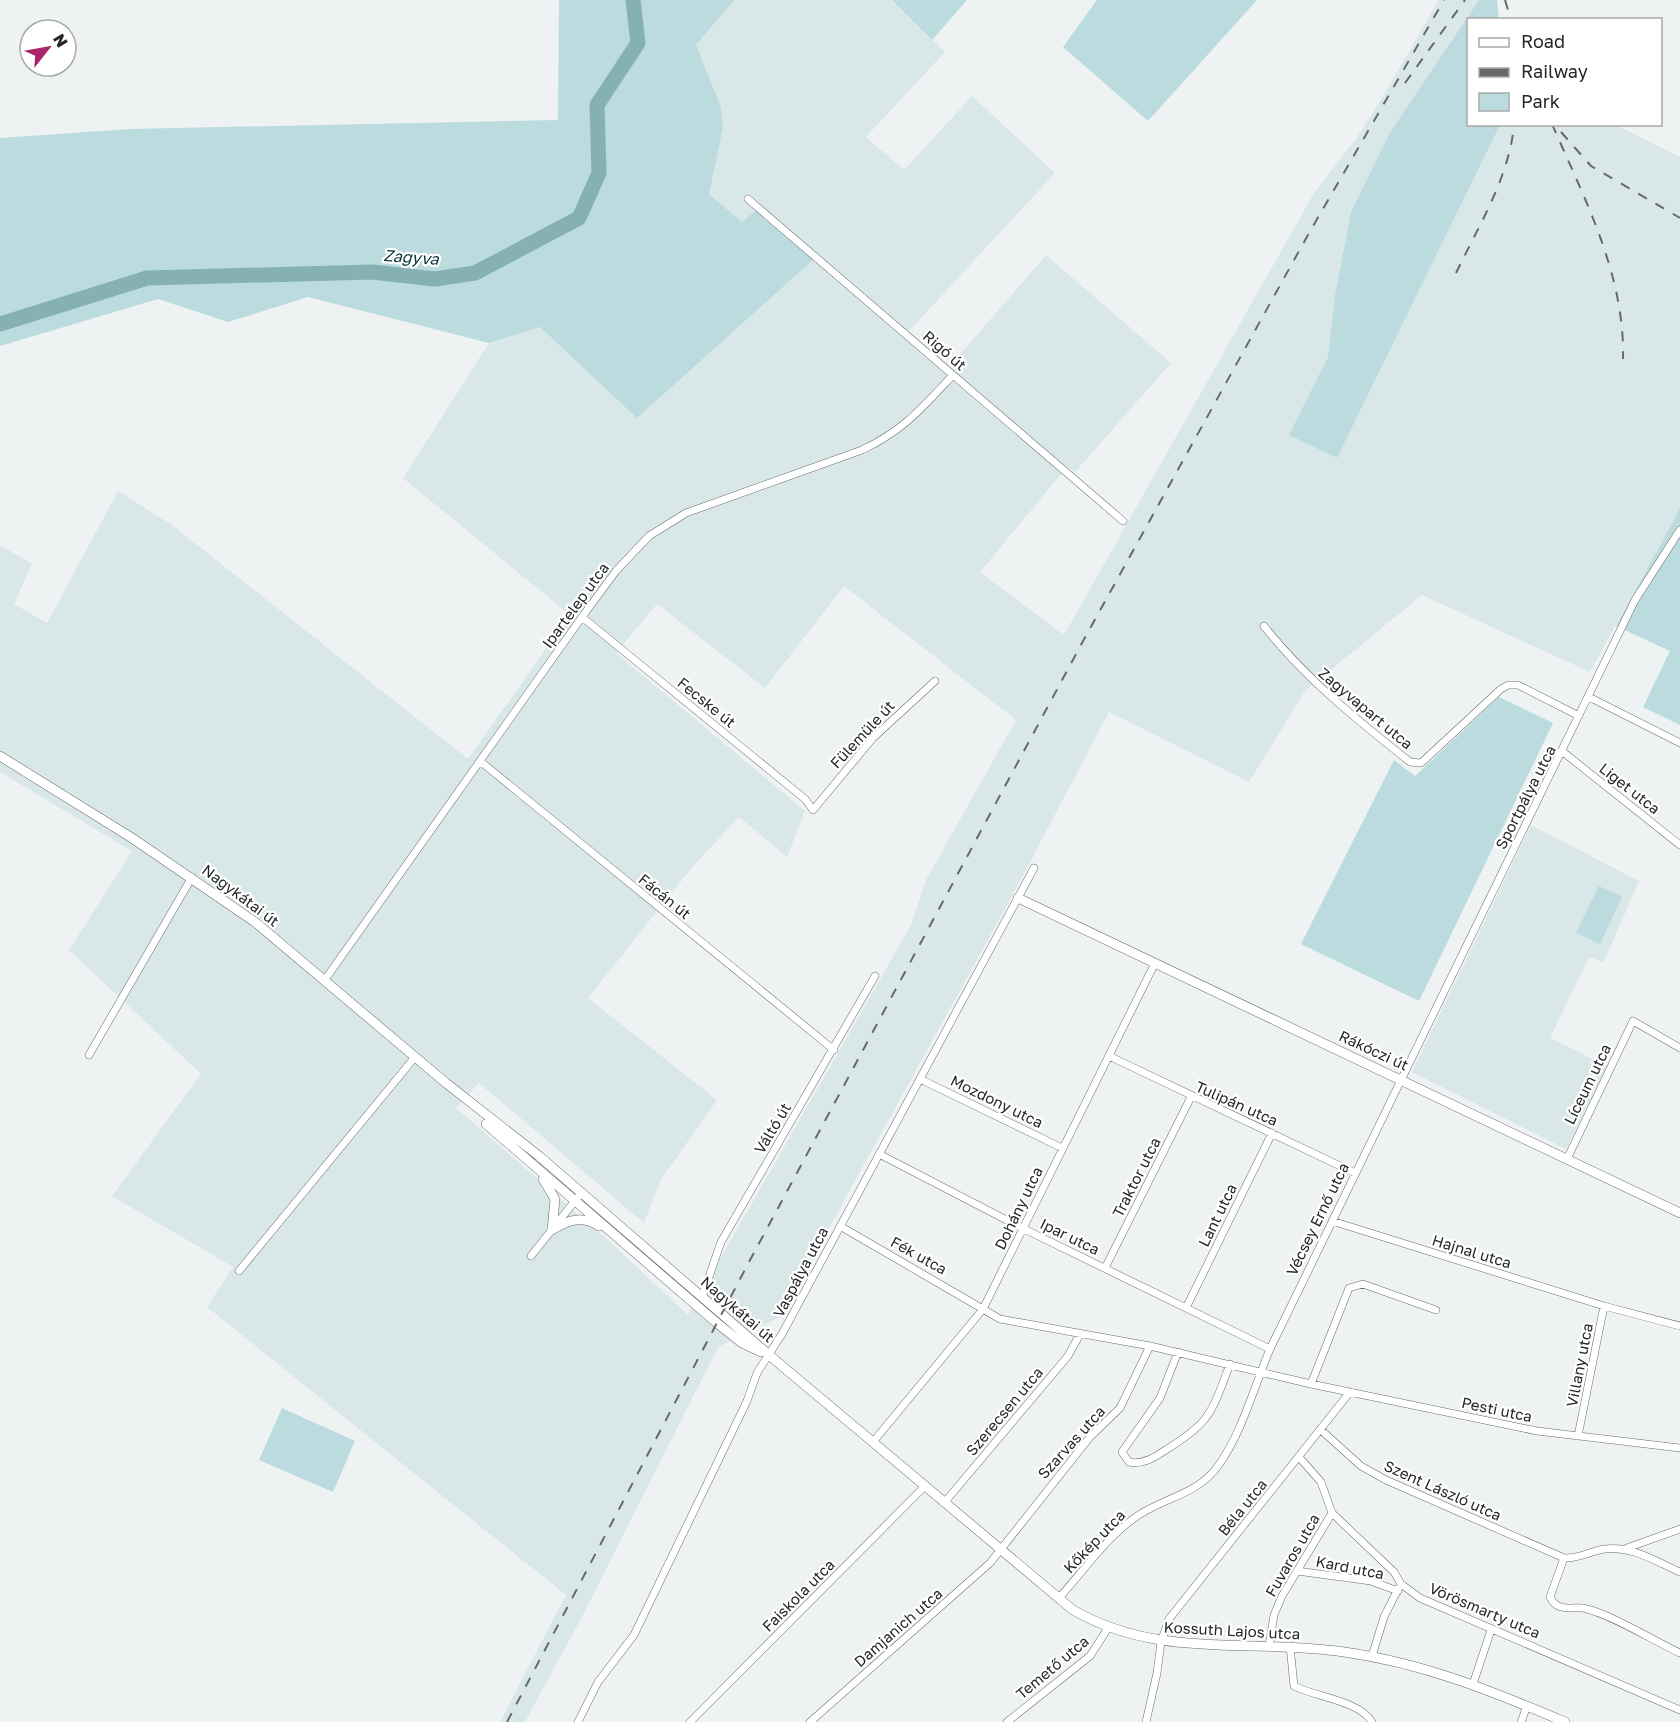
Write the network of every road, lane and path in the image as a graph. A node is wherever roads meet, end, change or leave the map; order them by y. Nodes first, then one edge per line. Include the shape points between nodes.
1 (748, 199) dead end
2 (953, 375) junction
3 (1123, 521) dead end
4 (1680, 530) edge
5 (582, 617) junction
6 (1263, 626) dead end
7 (935, 681) dead end
8 (1589, 697) junction
9 (1579, 716) junction
10 (1680, 743) edge
11 (1563, 752) junction
12 (0, 756) edge
13 (480, 761) junction
14 (813, 810) joint
15 (1680, 845) edge
16 (1034, 868) dead end
17 (192, 877) junction
18 (1018, 898) junction
19 (1155, 963) junction
20 (876, 976) dead end
21 (324, 981) junction
22 (1680, 1048) edge
23 (834, 1050) junction
24 (89, 1055) dead end
25 (1109, 1056) junction
26 (415, 1057) junction
27 (920, 1079) junction
28 (1400, 1079) junction
29 (446, 1083) junction
30 (1191, 1097) junction
31 (1272, 1133) junction
32 (1062, 1148) junction
33 (879, 1154) junction
34 (1567, 1159) junction
35 (525, 1160) junction
36 (1355, 1173) junction
37 (579, 1196) junction
38 (1680, 1213) edge
39 (1332, 1221) junction
40 (840, 1226) junction
41 (1024, 1228) junction
42 (552, 1230) junction
43 (615, 1236) junction
44 (531, 1256) dead end
45 (1105, 1268) junction
46 (239, 1271) dead end
47 (702, 1298) junction
48 (1604, 1306) junction
49 (1186, 1308) junction
50 (983, 1309) junction
51 (1436, 1310) dead end
52 (1680, 1326) edge
53 (1080, 1334) junction
54 (1150, 1346) junction
55 (1270, 1349) junction
56 (1178, 1352) junction
57 (769, 1355) junction
58 (1230, 1364) junction
59 (1260, 1372) junction
60 (1311, 1384) junction
61 (1350, 1392) junction
62 (1321, 1430) junction
63 (1578, 1436) junction
64 (873, 1443) junction
65 (1680, 1448) edge
66 (1299, 1457) junction
67 (925, 1486) junction
68 (944, 1503) junction
69 (1332, 1513) junction
70 (1680, 1529) edge
71 (1628, 1548) junction
72 (1000, 1549) junction
73 (1564, 1558) junction
74 (1297, 1571) junction
75 (1680, 1572) edge
76 (1399, 1587) junction
77 (1058, 1599) junction
78 (1108, 1628) junction
79 (1491, 1630) junction
80 (1161, 1642) junction
81 (1269, 1646) junction
82 (1290, 1646) junction
83 (1680, 1653) edge
84 (1372, 1656) junction
85 (1473, 1684) junction
86 (1527, 1706) junction
87 (1680, 1710) edge
88 (578, 1722) edge
89 (690, 1722) edge
90 (810, 1722) edge
91 (1007, 1722) edge
92 (1146, 1722) edge
93 (1372, 1722) edge
94 (1521, 1722) edge
95 (1565, 1722) edge

1 - 2 street, Rigó út
2 - 3 street, Rigó út
2 - 5 street, Ipartelep utca via 908,424 884,440 686,513 649,536 616,571
4 - 8 street, Sportpálya utca via 1635,600
5 - 13 street, Ipartelep utca
5 - 14 street, Fecske út via 805,799
6 - 9 street, Zagyvapart utca via 1291,660 1335,701 1410,762 1420,763 1508,685 1518,686
7 - 14 street, Fülemüle út via 873,738
8 - 9 street, Sportpálya utca
8 - 10 street
9 - 11 street, Sportpálya utca
11 - 15 street, Liget utca
11 - 28 street, Sportpálya utca
12 - 17 street, Nagykátai út
13 - 21 street, Ipartelep utca
13 - 23 street, Fácán út
16 - 18 street, Vaspálya utca
17 - 21 street, Nagykátai út via 255,922
17 - 24 street
18 - 19 street, Rákóczi út
18 - 27 street, Vaspálya utca
19 - 25 street, Dohány utca
19 - 28 street, Rákóczi út
20 - 23 street, Váltó út
21 - 26 street, Nagykátai út
22 - 34 street, Líceum utca via 1633,1021
23 - 47 street, Váltó út via 720,1242
25 - 30 street, Tulipán utca
25 - 32 street, Dohány utca
26 - 29 street, Nagykátai út
26 - 46 street
27 - 32 street, Mozdony utca
27 - 33 street, Vaspálya utca
28 - 34 street, Rákóczi út
28 - 36 street, Vécsey Ernő utca
29 - 35 street, Nagykátai út
29 - 37 street, Nagykátai út
30 - 31 street, Tulipán utca
30 - 45 street, Traktor utca
31 - 36 street, Tulipán utca
31 - 49 street, Lant utca
32 - 41 street, Dohány utca
33 - 40 street, Vaspálya utca
33 - 41 street, Ipar utca
34 - 38 street, Rákóczi út
35 - 37 street, Nagykátai út
35 - 42 street via 549,1186 555,1199
36 - 39 street, Vécsey Ernő utca
37 - 42 street
37 - 43 street, Nagykátai út
37 - 47 street, Nagykátai út
39 - 48 street, Hajnal utca
39 - 55 street, Vécsey Ernő utca
40 - 50 street, Fék utca
40 - 57 street, Vaspálya utca
41 - 45 street, Ipar utca
41 - 50 street, Dohány utca
42 - 43 street via 578,1218 592,1221
42 - 44 street
43 - 57 street, Nagykátai út via 742,1343
45 - 49 street, Ipar utca
47 - 57 street, Nagykátai út
48 - 52 street, Villany utca
48 - 63 street, Villany utca
49 - 55 street, Ipar utca
50 - 53 street, Pesti utca via 1000,1318
50 - 64 street, Dohány utca
51 - 60 street via 1363,1284 1349,1288
53 - 54 street, Pesti utca
53 - 68 street, Szerecsen utca via 1068,1356
54 - 56 street, Pesti utca
54 - 72 street, Szarvas utca via 1120,1408 1090,1437
55 - 59 street, Vécsey Ernő utca
56 - 58 street, Pesti utca
56 - 58 street via 1160,1398 1122,1452 1130,1462 1153,1458 1195,1432 1213,1408
57 - 64 street, Kossuth Lajos utca
57 - 88 street, Vaspálya utca via 634,1635 598,1682
58 - 59 street, Pesti utca
59 - 60 street, Pesti utca
59 - 77 street, Kőkép utca via 1217,1468 1194,1489 1132,1519
60 - 61 street, Pesti utca
61 - 62 street, Béla utca
61 - 63 street, Pesti utca
62 - 66 street, Béla utca
62 - 73 street, Szent László utca via 1361,1466 1386,1480
63 - 65 street, Pesti utca
64 - 67 street, Kossuth Lajos utca
66 - 69 street, Vörösmarty utca via 1321,1482
66 - 80 street, Béla utca via 1169,1619
67 - 68 street, Kossuth Lajos utca
67 - 89 street, Faiskola utca
68 - 72 street, Kossuth Lajos utca
69 - 74 street, Fuvaros utca
69 - 76 street, Vörösmarty utca via 1394,1572
70 - 71 street
71 - 73 street
71 - 75 street
72 - 77 street, Kossuth Lajos utca
72 - 90 street, Damjanich utca via 938,1611
73 - 83 street via 1550,1597 1552,1602 1566,1609 1588,1609
74 - 76 street, Kard utca
74 - 81 street, Fuvaros utca via 1274,1615
76 - 79 street, Vörösmarty utca
76 - 84 street via 1384,1617
77 - 78 street, Kossuth Lajos utca
78 - 80 street, Kossuth Lajos utca
78 - 91 street, Temető utca via 1090,1656
79 - 85 street
79 - 87 street, Vörösmarty utca
80 - 81 street, Kossuth Lajos utca
80 - 92 street, Béla utca
81 - 82 street, Kossuth Lajos utca
82 - 84 street, Kossuth Lajos utca
82 - 93 street via 1294,1686 1361,1709
84 - 85 street, Kossuth Lajos utca via 1435,1670
85 - 86 street, Kossuth Lajos utca
86 - 94 street
86 - 95 street, Kossuth Lajos utca

